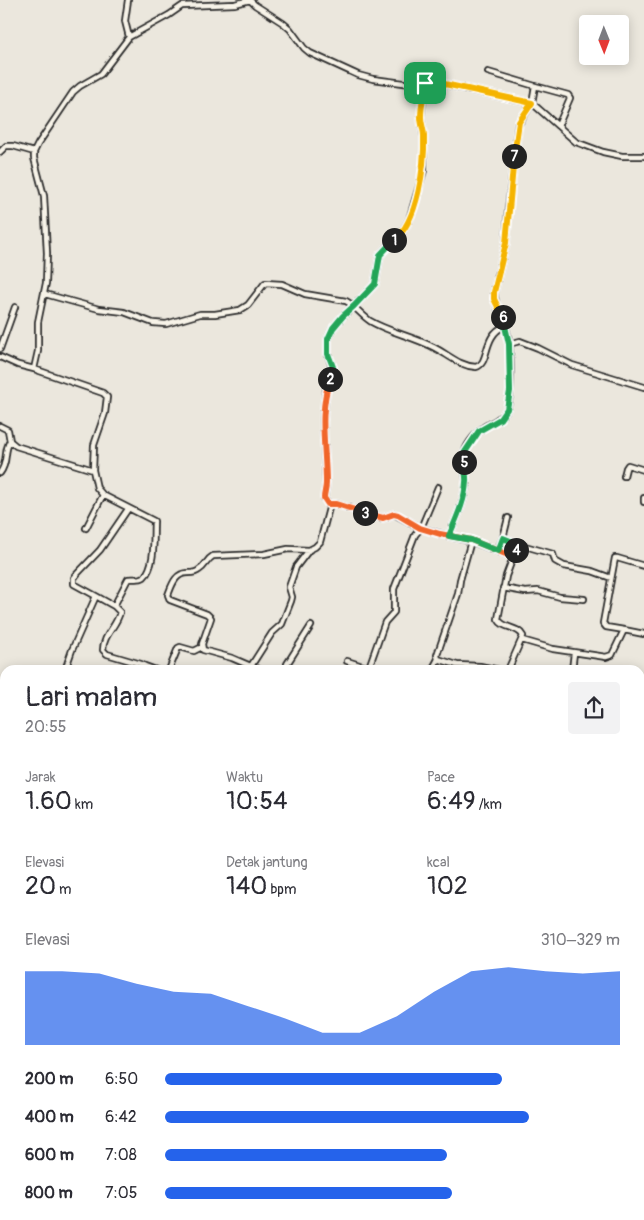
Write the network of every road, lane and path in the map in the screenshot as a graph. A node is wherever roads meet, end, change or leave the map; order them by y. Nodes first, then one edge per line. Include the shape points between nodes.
1 (128, 0) edge
2 (184, 0) edge
3 (250, 0) edge
4 (182, 6) junction
5 (129, 37) junction
6 (488, 72) dead end
7 (425, 83) junction
8 (535, 86) junction
9 (532, 103) junction
10 (558, 126) junction
11 (0, 152) edge
12 (34, 152) junction
13 (644, 156) edge
14 (45, 294) junction
15 (354, 306) junction
16 (15, 307) dead end
17 (505, 326) junction
18 (509, 344) junction
19 (0, 349) edge
20 (0, 356) edge
21 (34, 369) junction
22 (644, 387) edge
23 (0, 426) edge
24 (10, 441) junction
25 (93, 470) junction
26 (644, 470) edge
27 (0, 473) edge
28 (624, 476) dead end
29 (438, 487) dead end
30 (103, 495) junction
31 (644, 498) edge
32 (644, 502) edge
33 (328, 504) junction
34 (128, 509) junction
35 (508, 518) dead end
36 (86, 528) dead end
37 (420, 528) junction
38 (449, 536) junction
39 (503, 538) junction
40 (471, 540) junction
41 (518, 544) junction
42 (309, 550) junction
43 (498, 551) junction
44 (513, 557) junction
45 (644, 566) edge
46 (611, 578) junction
47 (503, 588) junction
48 (96, 596) junction
49 (584, 599) dead end
50 (114, 606) junction
51 (311, 626) dead end
52 (624, 630) junction
53 (644, 634) edge
54 (522, 640) junction
55 (202, 647) junction
56 (574, 653) junction
57 (438, 658) junction
58 (347, 661) dead end
59 (67, 665) edge
60 (136, 665) edge
61 (171, 665) edge
62 (248, 665) edge
63 (252, 665) edge
64 (287, 665) edge
65 (358, 665) edge
66 (369, 665) edge
67 (434, 665) edge
68 (457, 665) edge
69 (510, 665) edge
70 (573, 665) edge

1 - 5 street via 125,21
2 - 4 street
3 - 4 street via 236,4
3 - 7 street via 290,29 310,53 373,79
4 - 5 street
5 - 12 street via 101,74 73,92
6 - 8 street
7 - 9 street via 440,83
7 - 15 street via 421,118 424,170 412,212 404,230 380,255 375,284
8 - 9 street
8 - 10 street via 570,98
9 - 10 street
9 - 17 street via 518,125 507,238 494,292
10 - 13 street via 576,142 589,147 622,156
11 - 12 street via 6,146
12 - 14 street via 46,215
14 - 15 street via 99,309 124,312 160,325 200,314 240,310 265,283 282,284 305,294 346,301
14 - 21 street via 38,322
15 - 17 street via 368,320 388,331 430,345 471,367 480,366 492,336
15 - 33 street via 333,328 328,339 333,370 326,390 322,429 324,498
16 - 19 street
17 - 18 street
18 - 22 street via 520,341 572,365
18 - 38 street via 507,409 500,419 479,431 465,452 466,486
20 - 21 street
21 - 25 street via 103,393 106,397 105,413 94,445
23 - 24 street via 8,430
24 - 25 street via 26,451
24 - 27 street via 6,449 6,464
25 - 30 street via 97,488
26 - 28 street via 628,465
29 - 37 street
30 - 34 street
30 - 36 street
31 - 32 street
33 - 37 street via 383,518 398,515
33 - 42 street via 320,542
34 - 48 street via 100,550 74,578 74,584
34 - 50 street via 154,521 152,558 144,577 128,579
35 - 39 street
37 - 38 street
37 - 66 street via 396,579 394,612 384,622
38 - 40 street
39 - 41 street
39 - 43 street
40 - 43 street
40 - 57 street
41 - 44 street
41 - 46 street via 553,554 556,561 564,566
42 - 55 street via 213,556 200,570 178,575 169,598 211,618
42 - 63 street via 291,580 292,596 282,624 272,633
43 - 44 street
44 - 47 street
45 - 46 street via 616,558
46 - 52 street via 603,623 606,627
47 - 49 street
47 - 54 street via 498,619 501,624 522,633
48 - 50 street
48 - 59 street
50 - 60 street via 120,612 119,616 102,650
51 - 64 street
52 - 53 street
52 - 56 street via 616,649 609,656
54 - 56 street
54 - 69 street
55 - 61 street via 194,651 178,648
55 - 62 street
56 - 70 street
57 - 67 street
57 - 68 street
58 - 65 street

